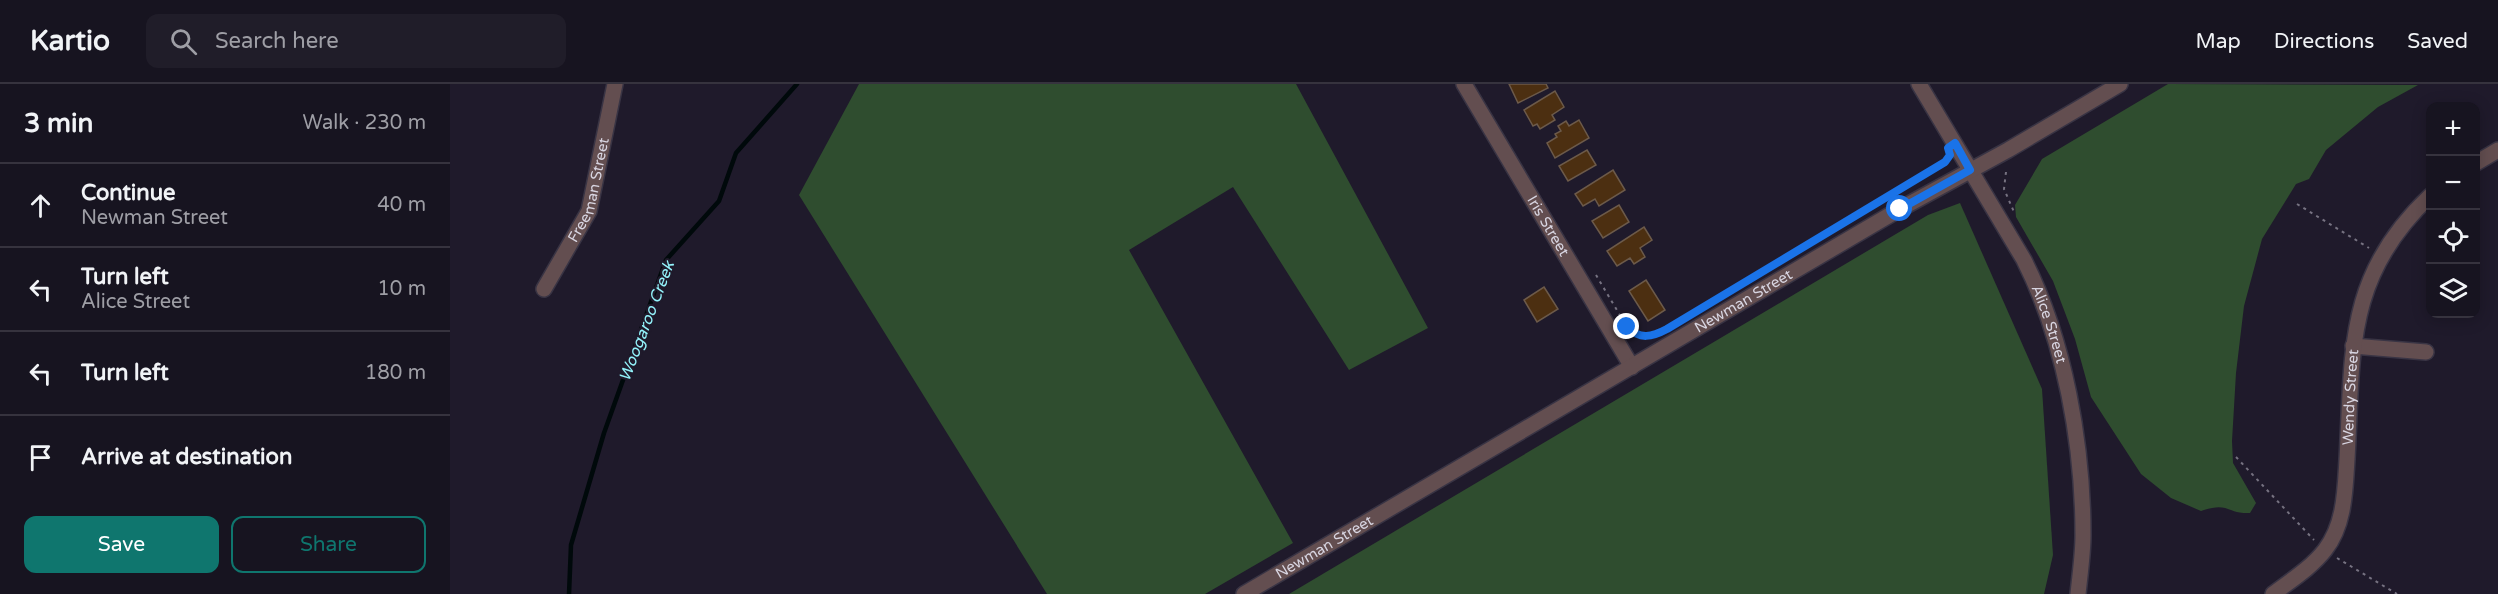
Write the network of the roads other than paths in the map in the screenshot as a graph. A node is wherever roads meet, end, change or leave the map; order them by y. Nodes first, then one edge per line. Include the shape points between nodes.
1 (615, 84) edge
2 (1464, 84) edge
3 (1919, 84) edge
4 (2120, 84) edge
5 (2498, 150) edge
6 (2480, 160) edge
7 (1970, 170) junction
8 (2426, 200) edge
9 (544, 289) dead end
10 (2354, 346) junction
11 (2426, 352) dead end
12 (1632, 367) junction
13 (1244, 594) edge
14 (2078, 594) edge
15 (2273, 594) edge

1 - 9 street, Freeman Street via 589,211
2 - 12 street, Iris Street
3 - 7 street, Alice Street
4 - 7 street, Newman Street
5 - 6 street
7 - 12 street, Newman Street
7 - 14 street, Alice Street via 2038,287 2062,362 2074,424 2081,500 2083,535
8 - 10 street, Wendy Street via 2408,216 2370,277 2359,310
10 - 11 street
10 - 15 street, Wendy Street via 2344,501 2337,528 2325,550
12 - 13 street, Newman Street

